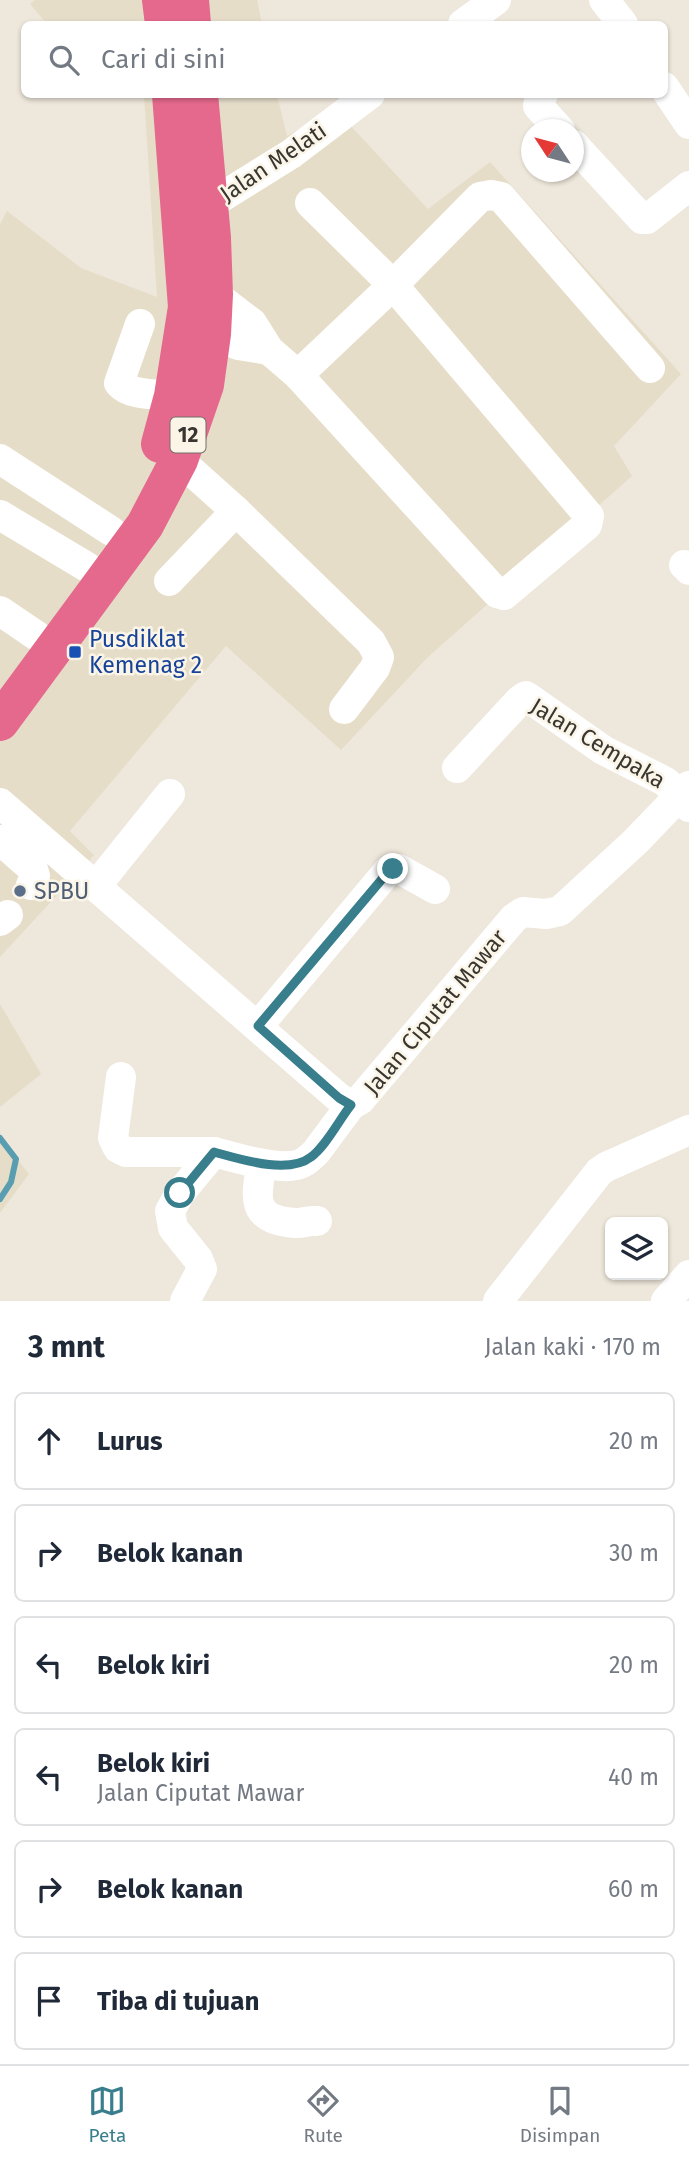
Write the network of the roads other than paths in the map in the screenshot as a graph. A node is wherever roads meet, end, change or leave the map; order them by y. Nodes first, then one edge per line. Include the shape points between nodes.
1 (161, 0) edge
2 (190, 0) edge
3 (496, 0) edge
4 (604, 0) edge
5 (164, 21) edge
6 (192, 21) edge
7 (467, 21) edge
8 (620, 21) edge
9 (668, 93) edge
10 (171, 98) edge
11 (199, 98) edge
12 (365, 98) edge
13 (540, 98) edge
14 (549, 119) edge
15 (689, 124) edge
16 (584, 157) edge
17 (689, 186) edge
18 (310, 202) dead end
19 (209, 205) junction
20 (393, 285) junction
21 (214, 294) junction
22 (140, 324) dead end
23 (212, 334) junction
24 (269, 350) junction
25 (650, 368) dead end
26 (298, 375) junction
27 (173, 396) junction
28 (0, 459) edge
29 (179, 460) junction
30 (236, 511) junction
31 (0, 515) edge
32 (111, 531) junction
33 (87, 567) junction
34 (169, 581) dead end
35 (0, 611) edge
36 (37, 636) junction
37 (0, 684) edge
38 (344, 709) dead end
39 (0, 722) edge
40 (457, 768) dead end
41 (170, 794) dead end
42 (686, 797) edge
43 (0, 803) edge
44 (0, 839) edge
45 (31, 885) dead end
46 (96, 886) junction
47 (435, 889) dead end
48 (258, 1026) junction
49 (121, 1077) dead end
50 (351, 1105) junction
51 (689, 1130) edge
52 (214, 1152) junction
53 (262, 1164) junction
54 (317, 1221) dead end
55 (689, 1275) edge
56 (185, 1301) edge
57 (498, 1301) edge
58 (666, 1301) edge

1 - 5 highway
2 - 6 highway
3 - 7 street
4 - 8 street
9 - 15 street
10 - 27 highway, 12 via 187,307
11 - 19 highway, 12
12 - 19 street, Jalan Melati via 290,154
13 - 14 street via 538,106
16 - 17 street via 642,219
18 - 20 street
19 - 21 highway, 12
20 - 25 street via 480,197 501,197
20 - 26 street
20 - 26 street via 589,516 587,525 504,595 497,593
21 - 23 highway, 12
21 - 24 street via 252,323
22 - 27 street via 119,383 140,392
23 - 24 street via 238,345
23 - 29 highway, 12 via 205,385
24 - 26 street
27 - 32 highway, 12 via 159,446
28 - 32 street
29 - 30 street
29 - 39 highway, 12 via 145,525
30 - 34 street
30 - 38 street via 370,642 379,657
31 - 33 street
32 - 33 highway, 12
33 - 36 highway, 12
35 - 36 street
36 - 37 highway, 12
40 - 42 street, Jalan Cempaka via 526,696 603,750
41 - 46 street
42 - 50 street, Jalan Ciputat Mawar via 560,911 523,912 514,918
43 - 46 street, Jalan Ciputat Mawar
44 - 45 street via 33,869
46 - 48 street, Jalan Ciputat Mawar
47 - 48 street via 400,869 388,872
48 - 50 street, Jalan Ciputat Mawar
49 - 52 street via 113,1138 118,1148 126,1152
50 - 53 street via 309,1159 297,1165
51 - 57 street via 599,1172
52 - 53 street
52 - 56 street via 170,1211 173,1228 202,1269
53 - 54 street via 257,1204 264,1214 298,1224
55 - 58 street

